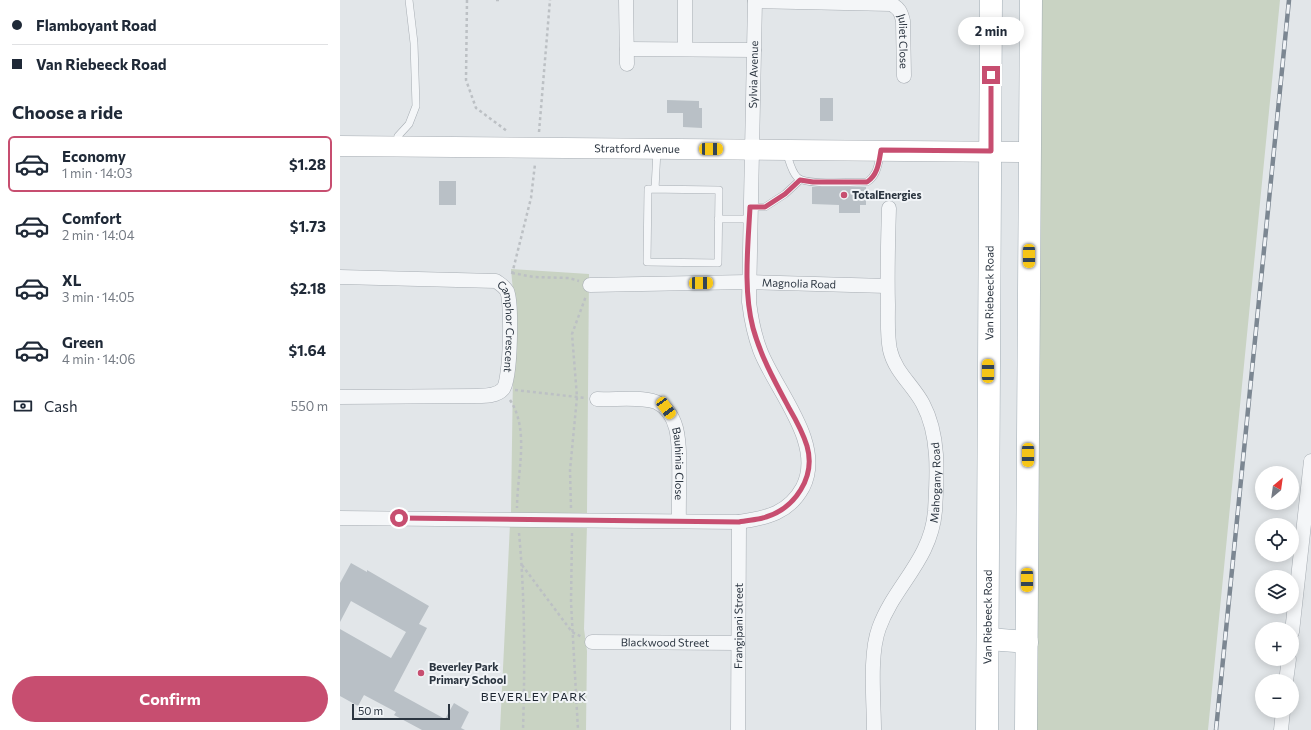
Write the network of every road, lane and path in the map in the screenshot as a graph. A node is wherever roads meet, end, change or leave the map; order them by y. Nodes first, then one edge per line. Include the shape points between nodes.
1 (409, 0) edge
2 (467, 0) edge
3 (496, 0) edge
4 (500, 0) edge
5 (550, 0) edge
6 (626, 0) edge
7 (685, 0) edge
8 (990, 0) edge
9 (1031, 0) edge
10 (755, 1) edge
11 (626, 49) junction
12 (685, 49) junction
13 (754, 50) junction
14 (627, 64) dead end
15 (904, 76) dead end
16 (510, 133) dead end
17 (398, 136) dead end
18 (539, 138) dead end
19 (340, 146) edge
20 (657, 148) junction
21 (751, 149) junction
22 (784, 149) junction
23 (881, 150) junction
24 (991, 151) junction
25 (1030, 152) junction
26 (536, 157) dead end
27 (800, 180) junction
28 (655, 189) junction
29 (889, 208) dead end
30 (750, 213) junction
31 (718, 219) junction
32 (512, 273) junction
33 (340, 277) edge
34 (748, 282) junction
35 (590, 285) joint
36 (888, 286) junction
37 (507, 292) junction
38 (503, 389) junction
39 (340, 397) edge
40 (598, 399) joint
41 (1311, 461) edge
42 (340, 518) edge
43 (517, 519) junction
44 (679, 521) junction
45 (739, 522) junction
46 (521, 564) junction
47 (1293, 622) edge
48 (988, 639) junction
49 (592, 642) joint
50 (1027, 642) junction
51 (738, 643) junction
52 (1282, 718) edge
53 (523, 730) edge
54 (738, 730) edge
55 (874, 730) edge
56 (987, 730) edge
57 (1026, 730) edge
58 (1281, 730) edge

1 - 17 lane via 414,43 416,106 409,124
2 - 16 path via 466,80 476,108
3 - 4 path
5 - 18 path
6 - 11 street
7 - 12 street
8 - 24 main road, Van Riebeeck Road
9 - 25 main road
10 - 13 street, Sylvia Avenue
10 - 15 street, Juliet Close via 891,4 902,13
11 - 12 street
11 - 14 street
12 - 13 street
13 - 21 street, Sylvia Avenue
19 - 20 street, Stratford Avenue
20 - 21 street, Stratford Avenue
20 - 28 lane
21 - 22 street, Stratford Avenue
21 - 30 street, Sylvia Avenue
22 - 23 street, Stratford Avenue
22 - 27 lane
23 - 24 street, Stratford Avenue
23 - 27 lane via 876,172 867,182
24 - 25 street, Stratford Avenue
24 - 48 main road, Van Riebeeck Road via 988,308
25 - 50 main road
26 - 32 path via 530,198
27 - 30 lane via 785,194
28 - 31 lane via 719,190
28 - 31 lane via 648,189 647,262 718,263
29 - 36 street, Mahogany Road
30 - 31 lane
30 - 34 street, Sylvia Avenue
32 - 35 path via 534,277 569,278
32 - 37 path
33 - 37 street, Camphor Crescent via 484,279 496,281
34 - 35 street, Magnolia Road
34 - 36 street, Magnolia Road
34 - 45 street, Sylvia Avenue via 748,302 760,350 801,430 808,447 810,463 808,477 792,502 766,518
36 - 55 street, Mahogany Road via 888,331 891,352 902,376 922,403 930,419 935,450 935,485 931,531 924,550 884,616 876,638
37 - 38 street, Camphor Crescent via 510,333 508,376
38 - 39 street, Camphor Crescent via 493,395 477,396
38 - 40 path
38 - 43 path via 516,410 521,450
40 - 44 street, Bauhinia Close via 656,402 666,408 672,416 678,444
41 - 47 street
42 - 43 street, Sylvia Avenue
43 - 44 street, Sylvia Avenue
43 - 46 path
44 - 45 street, Sylvia Avenue
45 - 51 street, Frangipani Street
46 - 49 path via 572,632
46 - 53 path via 525,671
48 - 50 main road
48 - 56 main road, Van Riebeeck Road
49 - 51 street, Blackwood Street
50 - 57 main road
51 - 54 street, Frangipani Street
52 - 58 street

